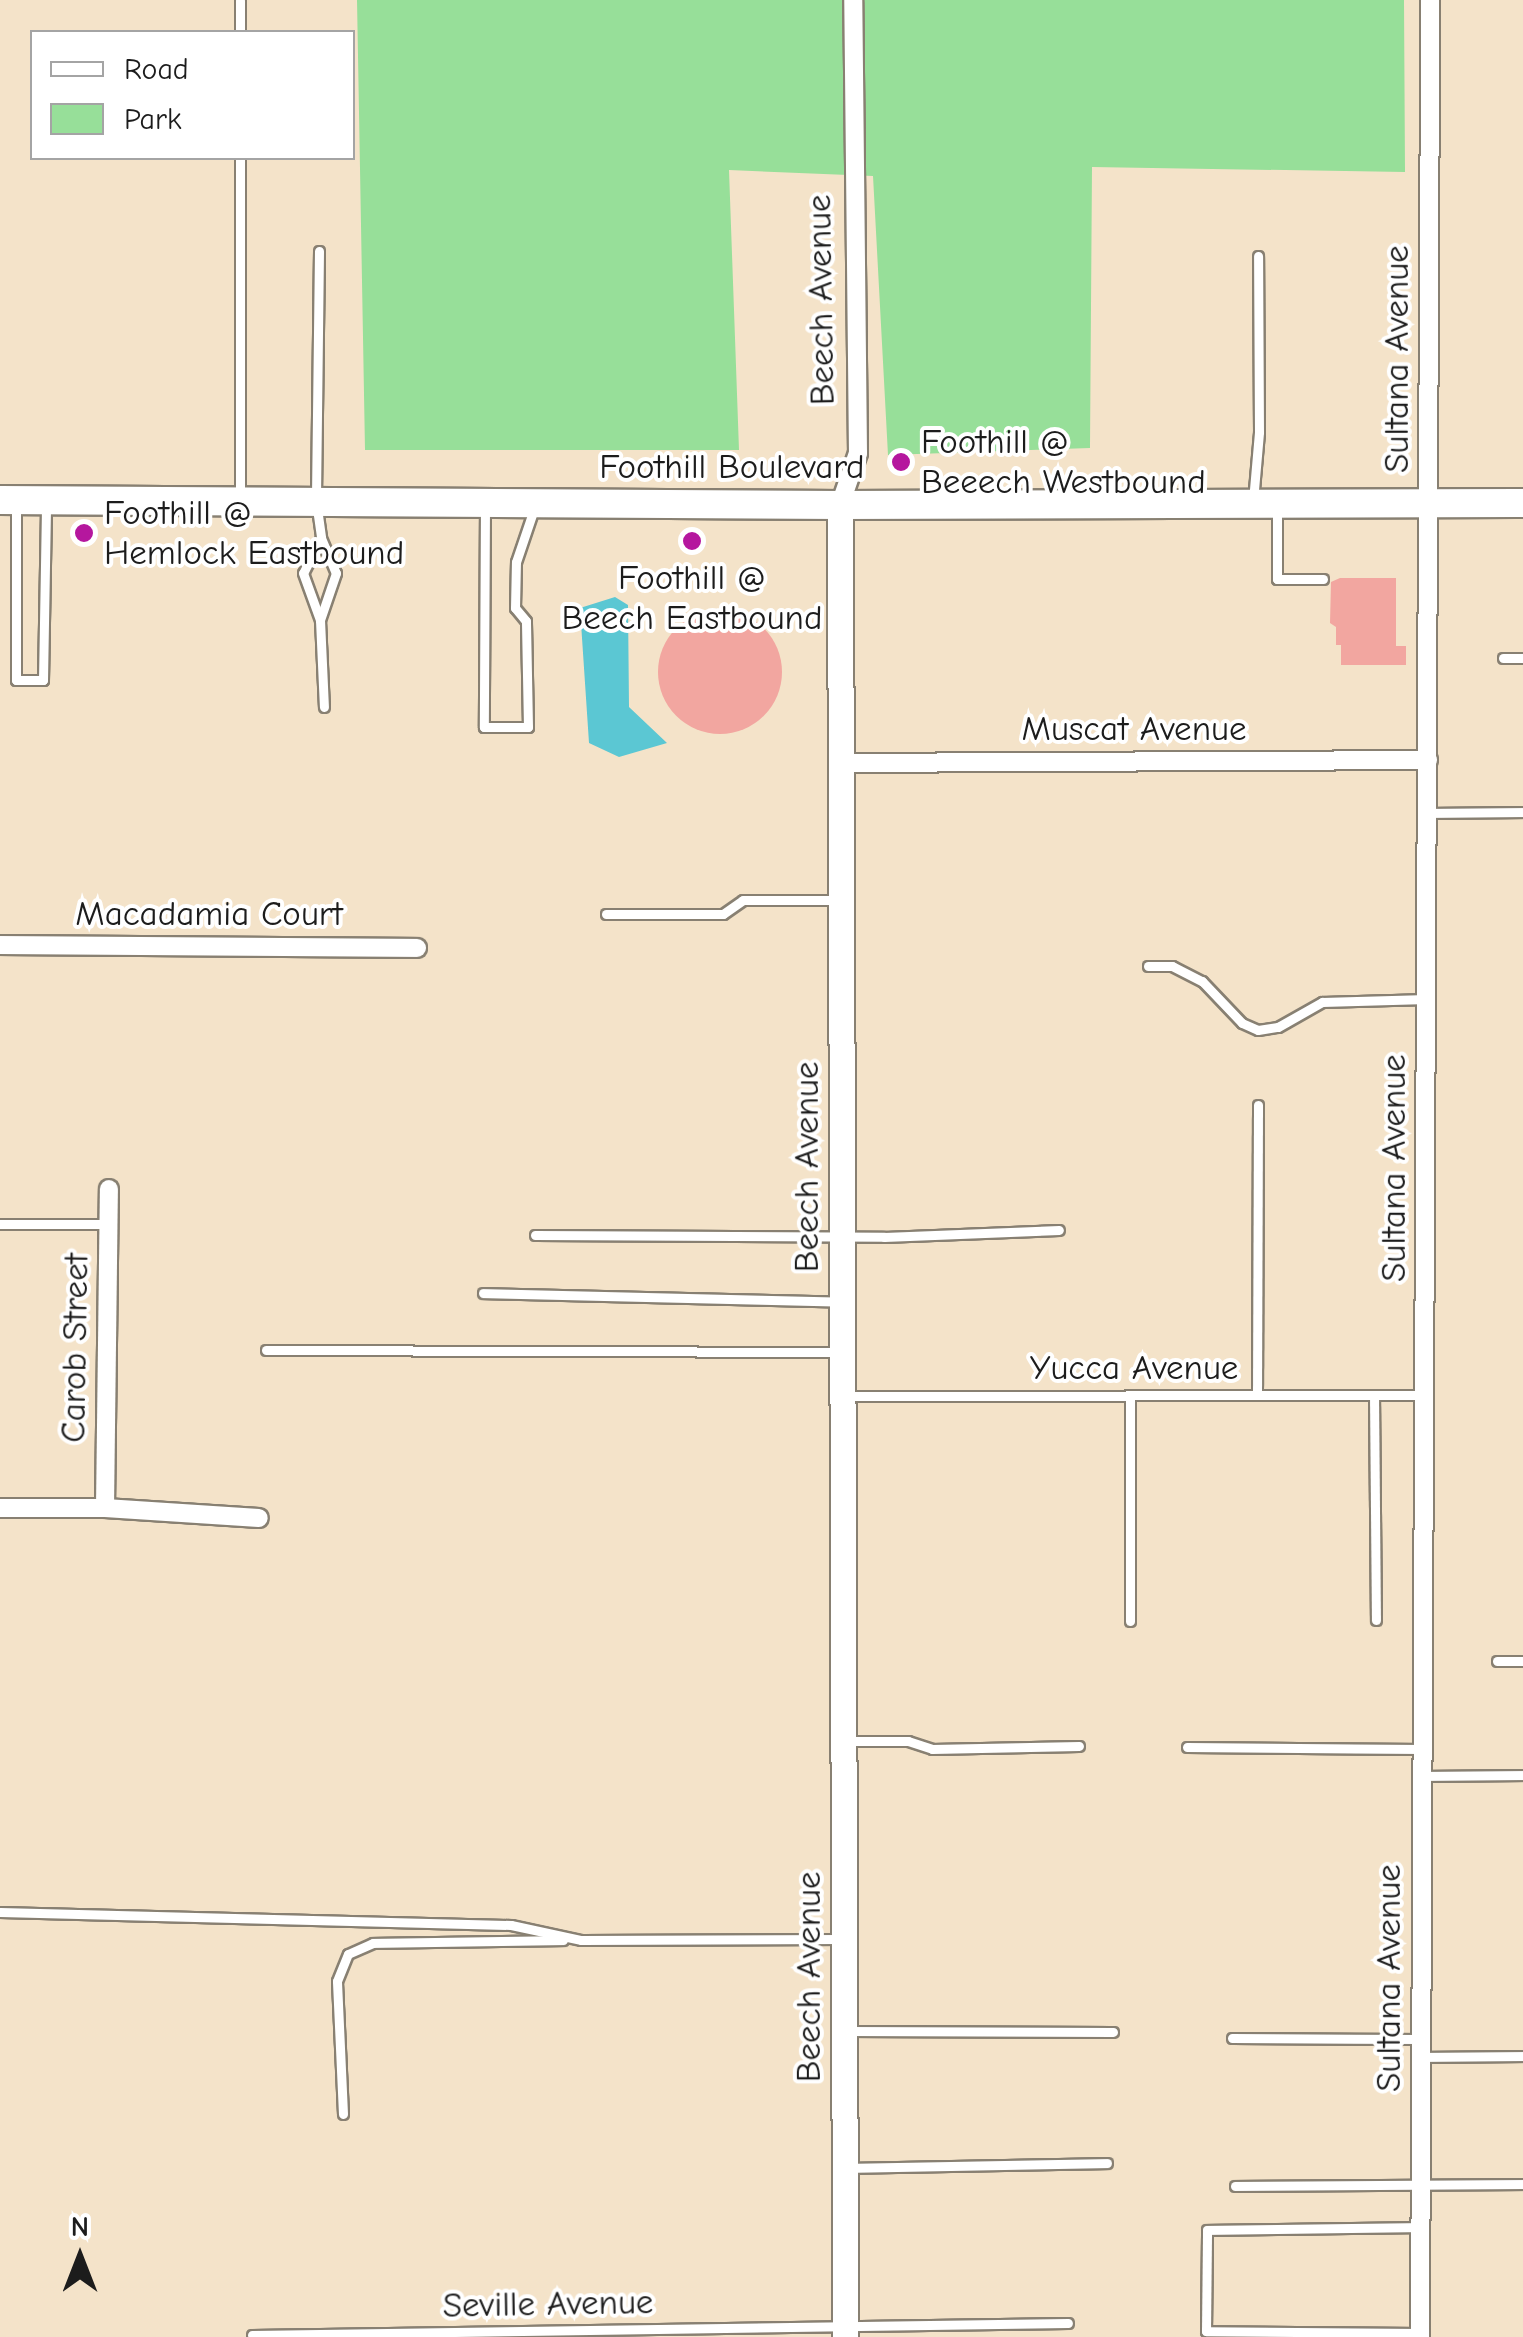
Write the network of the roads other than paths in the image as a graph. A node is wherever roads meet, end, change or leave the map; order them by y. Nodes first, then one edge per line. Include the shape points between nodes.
1 (240, 0) edge
2 (852, 0) edge
3 (1430, 0) edge
4 (240, 30) edge
5 (240, 160) edge
6 (318, 251) dead end
7 (1258, 256) dead end
8 (8, 500) edge
9 (46, 500) junction
10 (240, 501) junction
11 (316, 501) junction
12 (485, 502) junction
13 (536, 503) junction
14 (1430, 503) junction
15 (1523, 503) edge
16 (1265, 504) junction
17 (840, 505) junction
18 (321, 538) junction
19 (1323, 579) dead end
20 (320, 620) junction
21 (1503, 658) dead end
22 (1523, 658) edge
23 (324, 707) dead end
24 (1428, 760) junction
25 (841, 763) junction
26 (1523, 812) edge
27 (1428, 813) junction
28 (841, 900) junction
29 (606, 914) dead end
30 (0, 946) edge
31 (417, 948) dead end
32 (1148, 966) dead end
33 (1427, 999) junction
34 (1258, 1105) dead end
35 (109, 1189) dead end
36 (0, 1224) edge
37 (108, 1224) junction
38 (1059, 1230) dead end
39 (535, 1235) dead end
40 (842, 1235) junction
41 (483, 1292) dead end
42 (842, 1302) junction
43 (266, 1350) dead end
44 (842, 1352) junction
45 (1374, 1395) junction
46 (1425, 1395) junction
47 (842, 1396) junction
48 (1130, 1396) junction
49 (1257, 1396) junction
50 (0, 1508) edge
51 (105, 1508) junction
52 (259, 1518) dead end
53 (1376, 1620) dead end
54 (1130, 1621) dead end
55 (1497, 1661) dead end
56 (1523, 1661) edge
57 (844, 1741) junction
58 (1079, 1746) dead end
59 (1188, 1746) dead end
60 (1423, 1749) junction
61 (1523, 1775) edge
62 (1423, 1776) junction
63 (0, 1912) edge
64 (844, 1939) junction
65 (581, 1940) junction
66 (844, 2031) junction
67 (1113, 2032) dead end
68 (1232, 2038) dead end
69 (1422, 2048) junction
70 (1523, 2056) edge
71 (343, 2114) dead end
72 (1107, 2163) dead end
73 (845, 2168) junction
74 (1421, 2184) junction
75 (1523, 2184) edge
76 (1235, 2186) dead end
77 (1420, 2228) junction
78 (1068, 2323) dead end
79 (845, 2332) edge
80 (1420, 2335) edge
81 (252, 2336) edge

1 - 4 lane
2 - 17 street, Beech Avenue via 858,453
3 - 14 street, Sultana Avenue
5 - 10 lane
6 - 11 lane
7 - 16 lane
8 - 9 main road, Foothill Boulevard
8 - 9 lane via 16,680 43,680
9 - 10 main road, Foothill Boulevard
10 - 11 main road, Foothill Boulevard
11 - 12 main road, Foothill Boulevard
11 - 18 lane
12 - 13 main road, Foothill Boulevard
12 - 13 lane via 484,727 528,727 526,621 515,608 516,562
13 - 17 main road, Foothill Boulevard
14 - 15 main road, Foothill Boulevard
14 - 16 main road, Foothill Boulevard
14 - 24 street, Sultana Avenue
16 - 17 main road, Foothill Boulevard
16 - 19 lane via 1277,579
17 - 25 main road, Beech Avenue
18 - 20 lane via 336,573
18 - 20 lane via 303,573
20 - 23 lane
21 - 22 lane
24 - 25 street, Muscat Avenue
24 - 27 street, Sultana Avenue
25 - 28 main road, Beech Avenue
26 - 27 lane
27 - 33 street, Sultana Avenue
28 - 29 lane via 743,900 723,914
28 - 40 main road, Beech Avenue
30 - 31 street, Macadamia Court
32 - 33 lane via 1172,966 1202,981 1258,1030 1278,1027 1322,1002
33 - 46 street, Sultana Avenue
34 - 49 lane
35 - 37 street, Carob Street
36 - 37 lane
37 - 51 street, Carob Street
38 - 40 lane
39 - 40 lane
40 - 42 main road, Beech Avenue
41 - 42 lane
42 - 44 main road, Beech Avenue
43 - 44 lane
44 - 47 main road, Beech Avenue
45 - 46 lane, Yucca Avenue
45 - 49 lane, Yucca Avenue
45 - 53 lane
46 - 60 street, Sultana Avenue
47 - 48 lane, Yucca Avenue
47 - 57 main road, Beech Avenue
48 - 49 lane, Yucca Avenue
48 - 54 lane
50 - 51 street
51 - 52 street
55 - 56 lane
57 - 58 lane via 932,1749
57 - 64 main road, Beech Avenue
59 - 60 lane
60 - 62 street, Sultana Avenue
61 - 62 lane
62 - 69 street, Sultana Avenue
63 - 65 lane via 511,1925
64 - 65 lane
64 - 66 main road, Beech Avenue
65 - 71 lane via 373,1942 348,1954 338,1981
66 - 67 lane
66 - 73 main road, Beech Avenue
68 - 69 lane
69 - 70 lane
69 - 74 street, Sultana Avenue
72 - 73 lane
73 - 79 main road, Beech Avenue
74 - 75 lane
74 - 76 lane
74 - 77 street, Sultana Avenue
77 - 80 street, Sultana Avenue
77 - 80 lane via 1207,2230 1206,2331
78 - 79 lane, Seville Avenue
79 - 81 lane, Seville Avenue

